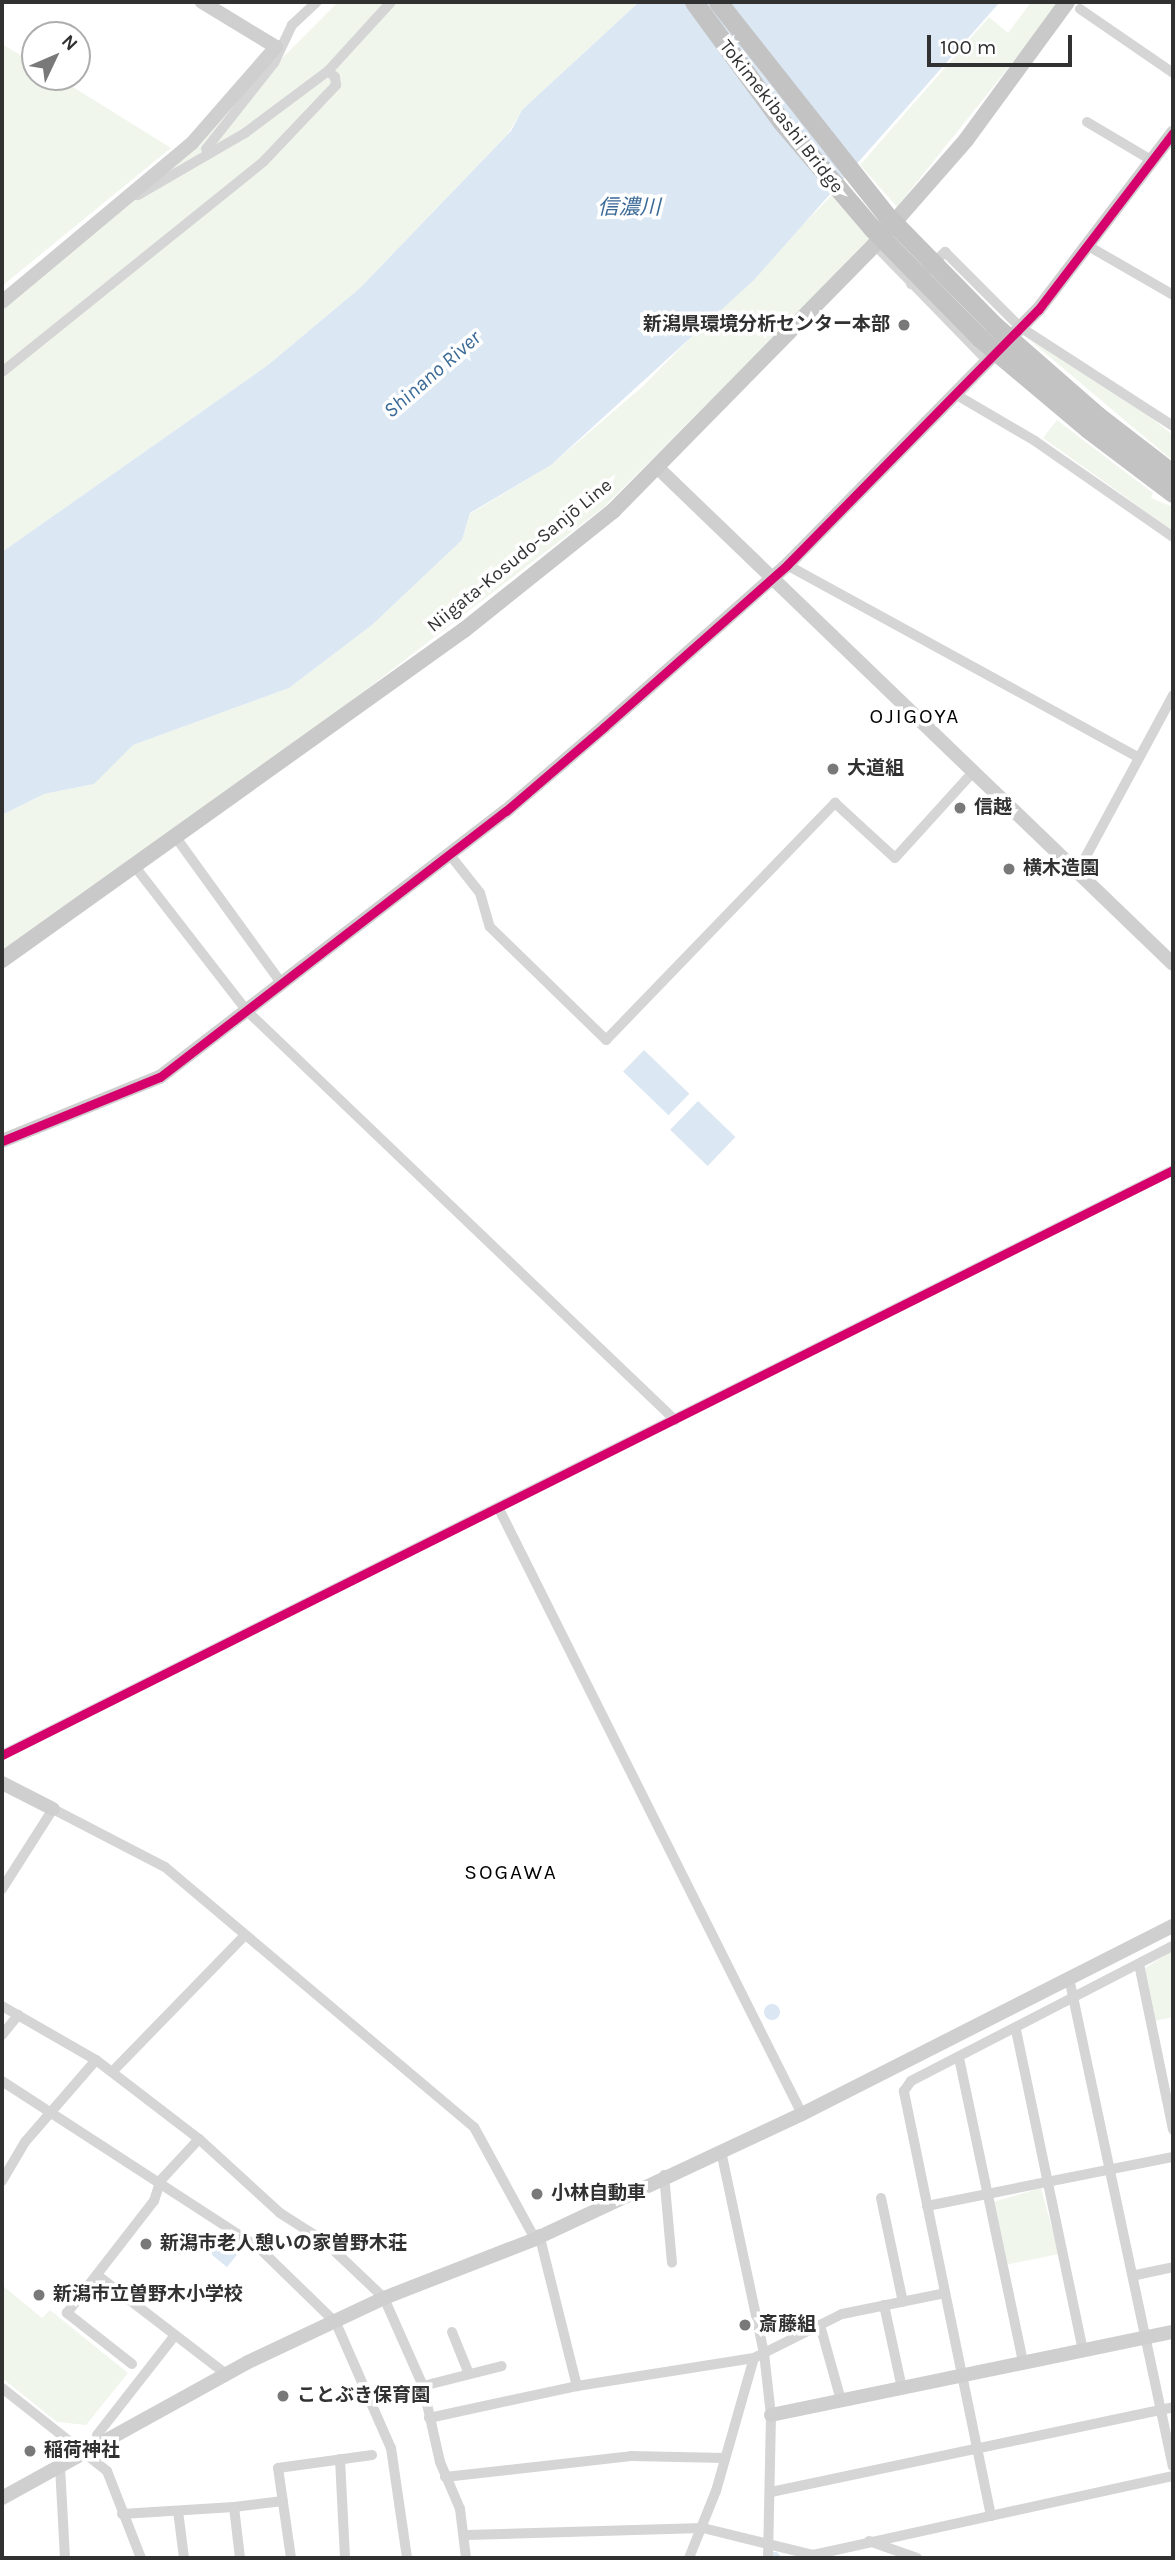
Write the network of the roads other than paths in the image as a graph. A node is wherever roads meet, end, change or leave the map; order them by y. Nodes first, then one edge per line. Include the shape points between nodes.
1 (202, 2) edge
2 (317, 2) edge
3 (391, 2) edge
4 (694, 2) edge
5 (718, 2) edge
6 (1074, 6) edge
7 (276, 47) junction
8 (328, 71) junction
9 (1173, 73) edge
10 (1087, 122) dead end
11 (1173, 133) edge
12 (202, 154) junction
13 (1153, 161) junction
14 (111, 211) junction
15 (875, 244) junction
16 (1090, 247) junction
17 (912, 284) junction
18 (1173, 295) edge
19 (2, 302) edge
20 (1020, 327) junction
21 (988, 360) junction
22 (2, 372) edge
23 (955, 394) junction
24 (1093, 423) junction
25 (1173, 426) edge
26 (657, 467) junction
27 (1173, 474) edge
28 (1173, 493) edge
29 (1173, 537) edge
30 (786, 565) junction
31 (770, 579) junction
32 (1173, 695) edge
33 (1139, 758) junction
34 (973, 772) junction
35 (177, 839) junction
36 (450, 855) junction
37 (136, 868) junction
38 (1078, 871) junction
39 (2, 960) edge
40 (1173, 964) edge
41 (282, 984) junction
42 (247, 1011) junction
43 (2, 1141) edge
44 (1173, 1170) edge
45 (675, 1420) junction
46 (499, 1509) junction
47 (2, 1755) edge
48 (2, 1783) edge
49 (53, 1809) junction
50 (2, 1889) edge
51 (1173, 1926) edge
52 (244, 1935) junction
53 (1173, 1946) edge
54 (1139, 1964) junction
55 (1069, 1978) junction
56 (1075, 1996) junction
57 (2, 2007) edge
58 (18, 2015) junction
59 (1016, 2030) junction
60 (2, 2035) edge
61 (959, 2057) junction
62 (96, 2060) junction
63 (112, 2072) junction
64 (2, 2081) edge
65 (49, 2112) junction
66 (802, 2114) junction
67 (1173, 2130) edge
68 (199, 2138) junction
69 (721, 2151) junction
70 (1173, 2157) edge
71 (1111, 2169) junction
72 (664, 2175) junction
73 (161, 2180) junction
74 (2, 2181) edge
75 (1050, 2182) junction
76 (987, 2194) junction
77 (881, 2198) dead end
78 (927, 2206) junction
79 (537, 2236) junction
80 (672, 2263) dead end
81 (1173, 2267) edge
82 (97, 2275) junction
83 (1136, 2276) junction
84 (945, 2293) junction
85 (384, 2298) junction
86 (903, 2302) junction
87 (884, 2305) junction
88 (336, 2323) junction
89 (820, 2325) junction
90 (452, 2332) dead end
91 (1173, 2332) edge
92 (175, 2335) junction
93 (1146, 2337) junction
94 (1083, 2350) junction
95 (759, 2355) junction
96 (1023, 2363) junction
97 (132, 2364) dead end
98 (502, 2366) dead end
99 (226, 2374) junction
100 (469, 2374) junction
101 (961, 2375) junction
102 (423, 2386) junction
103 (577, 2386) junction
104 (2, 2388) edge
105 (901, 2388) junction
106 (841, 2400) junction
107 (1168, 2408) edge
108 (771, 2415) junction
109 (429, 2418) junction
110 (99, 2445) junction
111 (980, 2446) junction
112 (85, 2453) junction
113 (372, 2455) dead end
114 (725, 2458) junction
115 (340, 2459) junction
116 (60, 2466) junction
117 (1173, 2466) edge
118 (1173, 2476) edge
119 (445, 2477) junction
120 (771, 2492) junction
121 (2, 2498) edge
122 (283, 2501) junction
123 (234, 2507) junction
124 (178, 2511) junction
125 (122, 2514) junction
126 (991, 2516) junction
127 (703, 2528) junction
128 (467, 2535) junction
129 (869, 2540) junction
130 (768, 2553) edge
131 (65, 2558) edge
132 (141, 2558) edge
133 (184, 2558) edge
134 (240, 2558) edge
135 (291, 2558) edge
136 (345, 2558) edge
137 (407, 2558) edge
138 (466, 2558) edge
139 (689, 2558) edge
140 (917, 2558) edge

1 - 7 street
2 - 7 street
3 - 8 street
4 - 24 highway, bridge via 781,121 872,228 980,338
5 - 24 highway, bridge via 886,215
6 - 9 street
6 - 15 main road, Niigata-Kosudo-Sanjō Line
7 - 12 street via 266,75
7 - 14 street via 192,143
8 - 12 street via 245,133
8 - 22 street via 336,85 264,162
10 - 13 street
11 - 13 street
12 - 14 street
13 - 16 street
14 - 19 street
15 - 17 street
15 - 26 main road, Niigata-Kosudo-Sanjō Line
16 - 18 street
16 - 20 street
17 - 20 street via 945,252
17 - 21 street
20 - 21 street
20 - 25 street
21 - 23 street
23 - 29 street via 1035,441
23 - 30 street
24 - 27 highway
24 - 28 highway
26 - 31 street
26 - 35 main road, Niigata-Kosudo-Sanjō Line via 613,511 464,630
30 - 31 street
30 - 33 street
31 - 34 street
31 - 36 street
32 - 33 street
33 - 38 street
34 - 36 street via 895,858 835,803 606,1040 490,928 480,893
34 - 38 street
35 - 37 main road, Niigata-Kosudo-Sanjō Line
35 - 41 street
36 - 41 street
37 - 39 main road, Niigata-Kosudo-Sanjō Line
37 - 42 street
38 - 40 street
41 - 42 street
42 - 43 street via 147,1085
42 - 45 street
44 - 45 street
45 - 46 street
46 - 47 street
46 - 66 street
48 - 49 street
49 - 50 street
49 - 52 street via 165,1867
51 - 55 street
52 - 63 street
52 - 79 street via 474,2127
53 - 54 street
54 - 56 street
54 - 67 street
55 - 56 street
55 - 66 street
56 - 59 street
56 - 71 street
57 - 58 street
58 - 60 street
58 - 62 street
59 - 61 street
59 - 75 street
61 - 76 street
61 - 78 street via 911,2081 904,2091
62 - 63 street
62 - 65 street
63 - 68 street
64 - 65 street
65 - 73 street
65 - 74 street
66 - 69 street
68 - 73 street
68 - 85 street via 242,2182 324,2241
69 - 72 street
69 - 95 street
70 - 71 street
71 - 75 street
71 - 83 street
72 - 79 street
72 - 80 street
73 - 82 street via 154,2201
73 - 88 street via 259,2248
75 - 76 street
75 - 94 street
76 - 78 street
76 - 96 street
77 - 86 street
78 - 84 street
79 - 85 street
79 - 103 street
81 - 83 street
82 - 92 street
82 - 97 street via 67,2313
83 - 93 street
84 - 86 street
84 - 101 street
85 - 88 street
85 - 102 street
86 - 87 street
87 - 89 street
87 - 105 street
88 - 99 street
88 - 137 street via 391,2448
89 - 95 street
89 - 106 street
90 - 100 street
91 - 93 street
92 - 99 street
92 - 110 street via 97,2435
93 - 94 street
93 - 107 street
94 - 96 street
95 - 103 street
95 - 108 street
95 - 114 street
96 - 101 street
98 - 100 street
99 - 110 street
100 - 102 street
101 - 105 street
101 - 111 street
102 - 109 street
103 - 109 street
104 - 112 street
105 - 106 street
106 - 108 street
107 - 111 street
107 - 117 street
108 - 120 street
109 - 119 street
110 - 112 street
111 - 120 street
111 - 126 street
112 - 116 street
112 - 125 street via 107,2471
113 - 115 street
114 - 119 street via 631,2456
114 - 127 street
115 - 122 street via 278,2468
115 - 136 street
116 - 121 street
116 - 131 street
118 - 126 street
119 - 128 street
120 - 130 street
122 - 123 street
122 - 135 street
123 - 124 street
123 - 134 street
124 - 125 street
124 - 133 street
125 - 132 street
126 - 129 street
127 - 128 street
127 - 130 street
127 - 139 street
128 - 138 street
129 - 130 street via 813,2555
129 - 140 street

